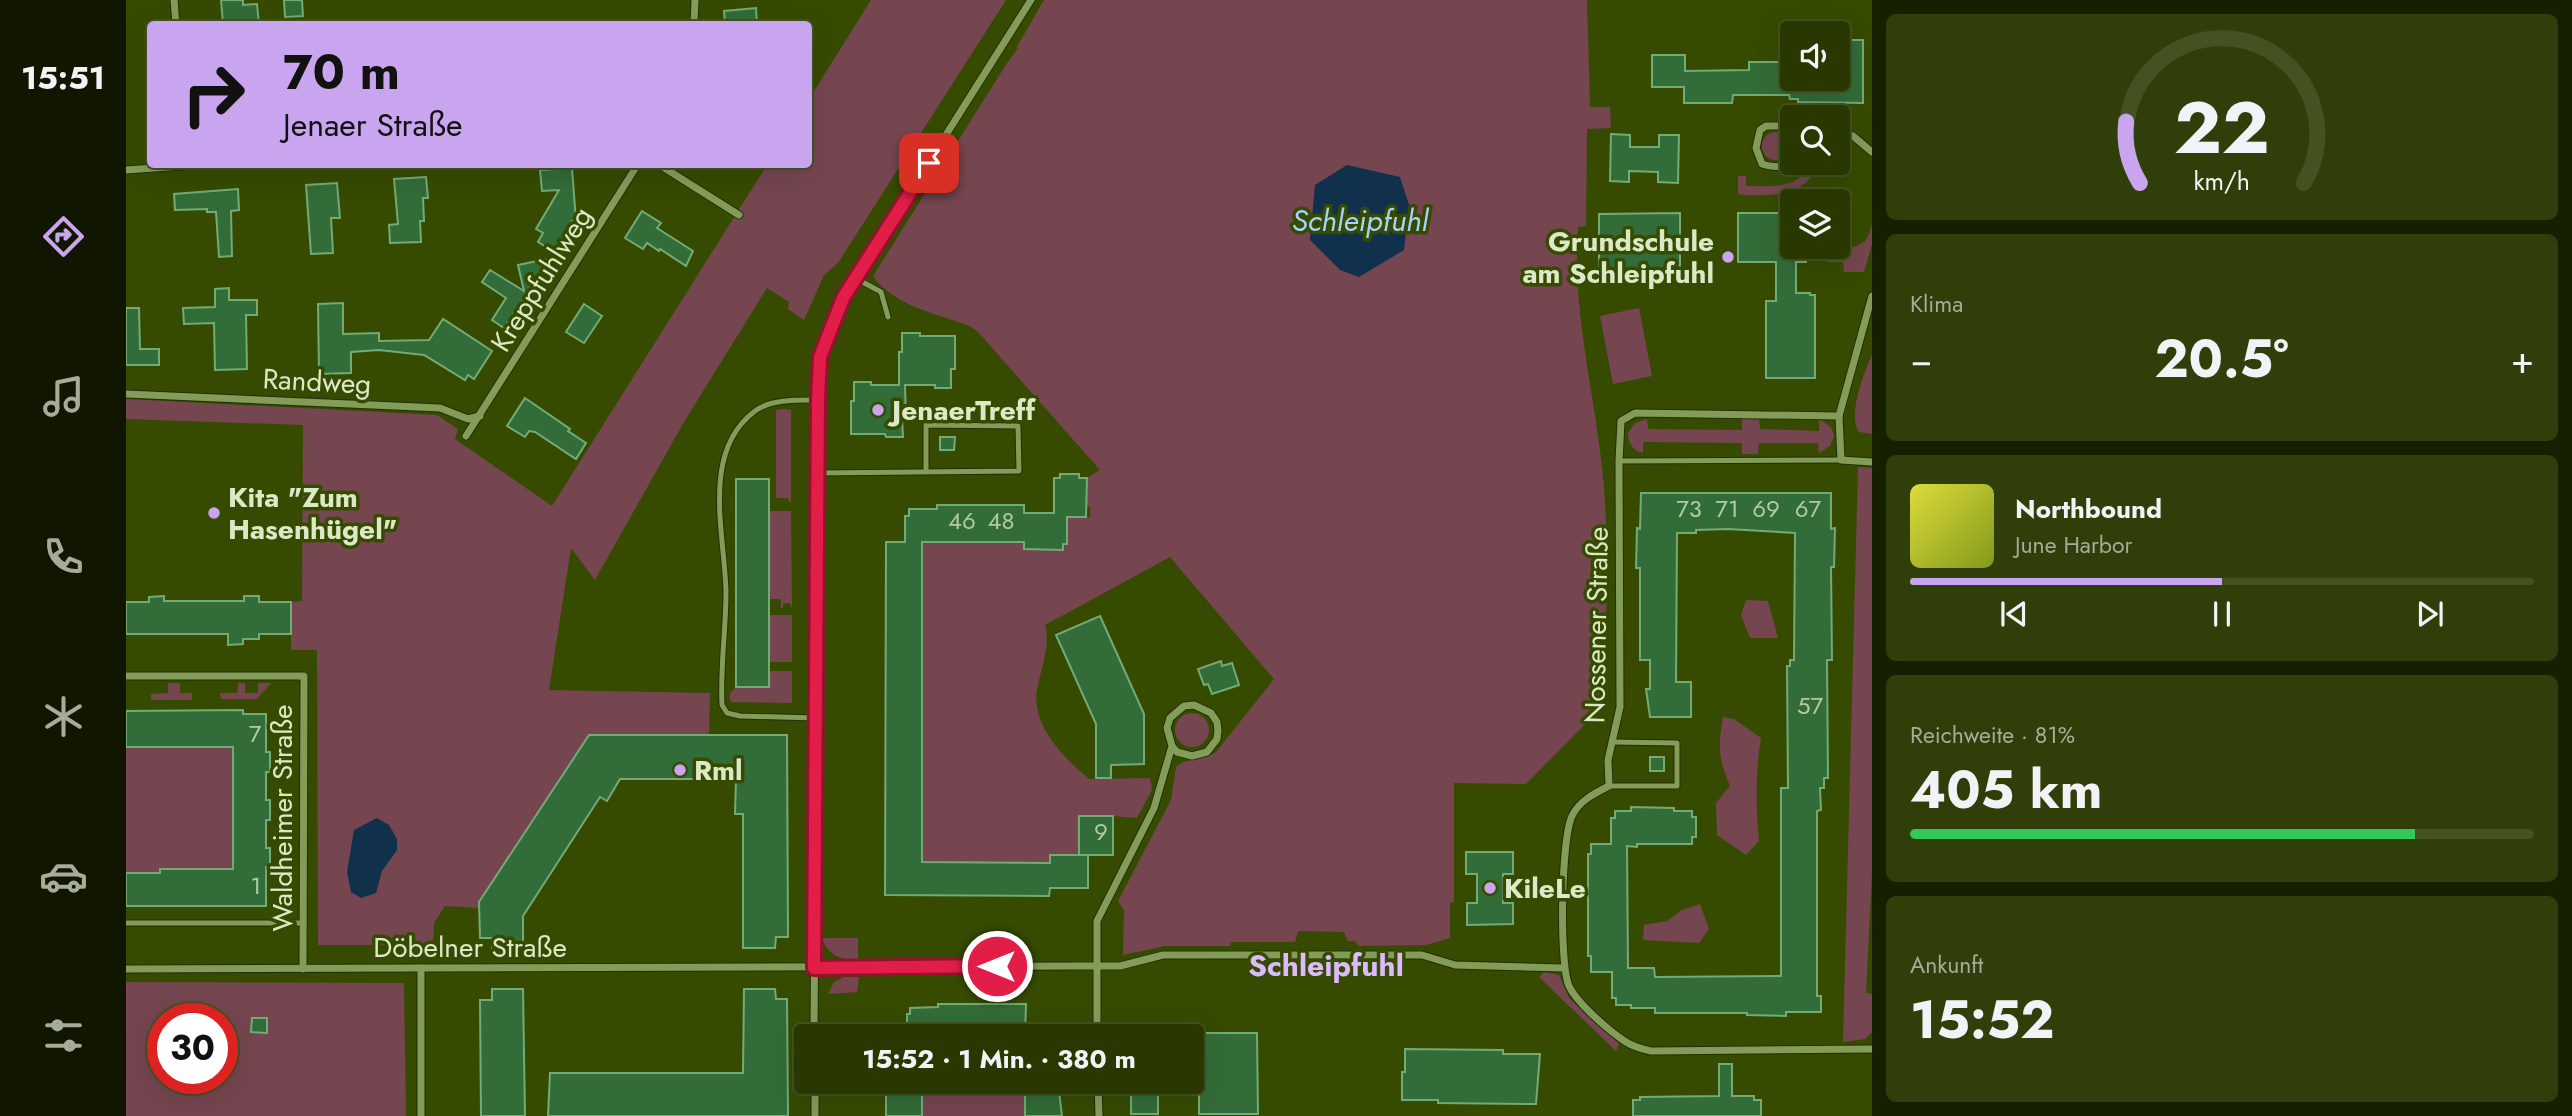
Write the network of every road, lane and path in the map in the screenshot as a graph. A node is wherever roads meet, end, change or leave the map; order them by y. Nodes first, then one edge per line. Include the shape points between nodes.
1 (174, 0) edge
2 (1031, 0) edge
3 (695, 3) edge
4 (176, 21) edge
5 (694, 21) edge
6 (1780, 126) edge
7 (1850, 134) edge
8 (1872, 152) edge
9 (1780, 166) edge
10 (154, 168) edge
11 (635, 168) edge
12 (664, 168) edge
13 (126, 170) edge
14 (739, 215) dead end
15 (857, 279) junction
16 (1872, 296) edge
17 (888, 317) dead end
18 (126, 394) edge
19 (818, 400) junction
20 (480, 416) junction
21 (1839, 416) junction
22 (466, 436) dead end
23 (1841, 460) junction
24 (1619, 461) junction
25 (1872, 462) edge
26 (926, 471) junction
27 (817, 473) junction
28 (126, 676) edge
29 (816, 718) junction
30 (1613, 742) junction
31 (1172, 746) junction
32 (1609, 786) junction
33 (126, 923) edge
34 (303, 923) junction
35 (1097, 966) junction
36 (421, 968) junction
37 (814, 968) junction
38 (1564, 968) junction
39 (126, 969) edge
40 (303, 969) junction
41 (814, 1024) edge
42 (1097, 1024) edge
43 (1872, 1049) edge
44 (815, 1094) edge
45 (1098, 1094) edge
46 (421, 1116) edge
47 (816, 1116) edge
48 (1099, 1116) edge

1 - 4 street
2 - 15 street
3 - 5 street
6 - 9 street via 1760,130 1756,148 1762,164
7 - 8 street
10 - 13 street
11 - 20 street, Kreppfuhlweg
12 - 14 street
15 - 17 lane via 880,292
15 - 19 street via 843,298 820,357
16 - 21 street
18 - 20 street, Randweg via 440,408 468,419
19 - 27 street
19 - 29 lane via 776,403 756,410 739,428 724,456 720,485 726,592 722,705 727,713 740,716
20 - 22 street
21 - 23 street
21 - 24 street, Nossener Straße via 1634,413 1621,421
23 - 24 lane
23 - 25 street
24 - 30 street, Nossener Straße via 1620,707
26 - 26 lane via 926,425 1018,426 1019,471
26 - 27 lane
27 - 29 street
28 - 34 street, Waldheimer Straße via 304,676
29 - 37 street
30 - 32 street, Nossener Straße
30 - 32 lane via 1677,743 1677,786
31 - 31 street via 1184,755 1207,752 1217,739 1212,713 1194,705 1176,711 1167,728
31 - 35 street via 1150,818 1097,921
32 - 38 street via 1580,805 1566,829
33 - 34 lane
34 - 40 street, Waldheimer Straße
35 - 37 street, Döbelner Straße
35 - 38 street, Döbelner Straße via 1163,956 1422,955 1455,965
35 - 42 street
36 - 37 street, Döbelner Straße
36 - 40 street, Döbelner Straße
36 - 46 street
37 - 41 street
38 - 43 street via 1574,996 1637,1048
39 - 40 street, Döbelner Straße
44 - 47 street
45 - 48 street

